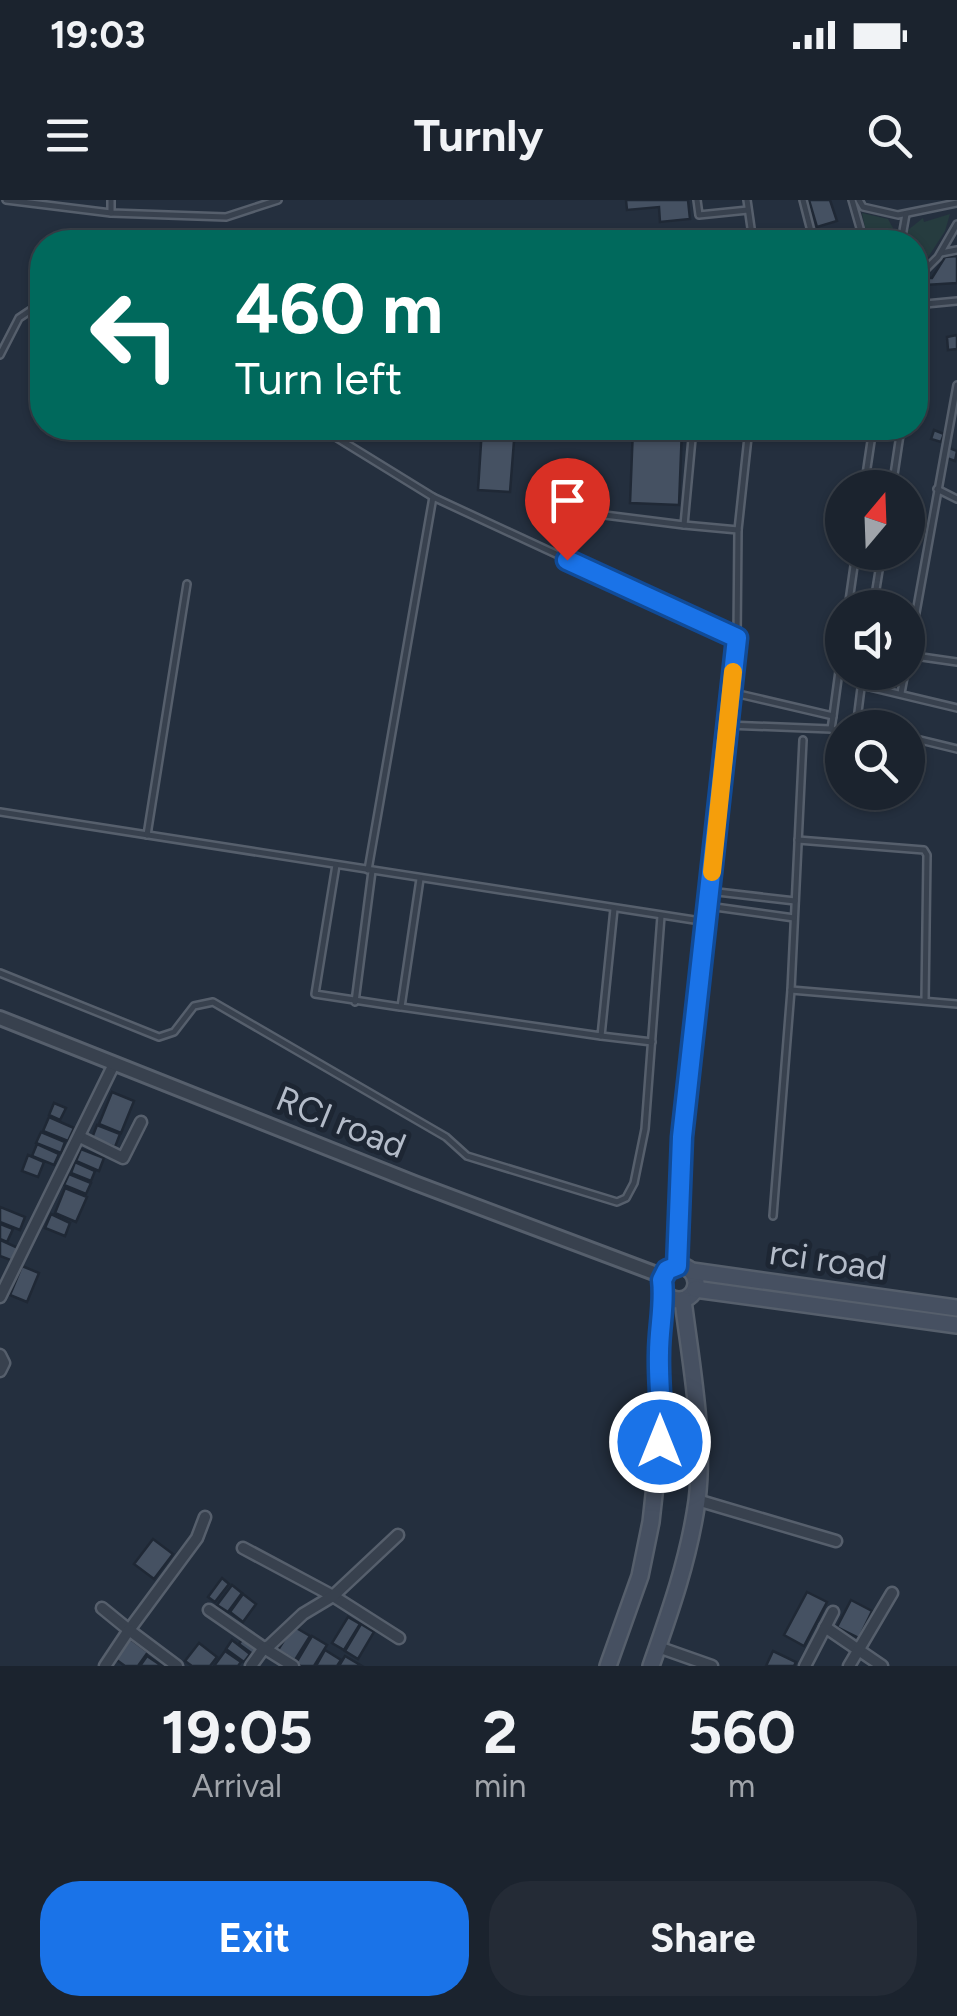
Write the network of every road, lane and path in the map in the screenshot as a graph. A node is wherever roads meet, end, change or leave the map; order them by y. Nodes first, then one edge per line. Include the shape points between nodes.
1 (6, 200) edge
2 (111, 200) edge
3 (278, 200) edge
4 (697, 200) edge
5 (747, 200) edge
6 (803, 200) edge
7 (856, 200) edge
8 (957, 203) edge
9 (748, 210) junction
10 (110, 213) junction
11 (906, 214) junction
12 (957, 224) edge
13 (751, 230) edge
14 (810, 230) edge
15 (862, 230) edge
16 (903, 230) edge
17 (957, 250) edge
18 (941, 252) junction
19 (928, 267) edge
20 (957, 301) edge
21 (928, 304) edge
22 (30, 311) edge
23 (0, 355) edge
24 (957, 385) edge
25 (955, 405) edge
26 (340, 440) edge
27 (692, 440) edge
28 (748, 440) edge
29 (871, 440) edge
30 (900, 440) edge
31 (867, 470) edge
32 (895, 470) edge
33 (936, 488) junction
34 (433, 497) junction
35 (957, 498) edge
36 (532, 500) dead end
37 (684, 525) junction
38 (738, 530) junction
39 (187, 584) dead end
40 (915, 590) edge
41 (737, 638) junction
42 (925, 658) edge
43 (957, 662) edge
44 (887, 690) edge
45 (902, 690) edge
46 (730, 692) junction
47 (902, 693) junction
48 (957, 708) edge
49 (825, 714) edge
50 (727, 725) junction
51 (825, 729) edge
52 (803, 740) dead end
53 (925, 741) edge
54 (957, 748) edge
55 (0, 812) edge
56 (147, 835) junction
57 (798, 840) junction
58 (336, 865) junction
59 (370, 871) junction
60 (420, 879) junction
61 (710, 891) junction
62 (795, 901) junction
63 (708, 906) junction
64 (614, 908) junction
65 (661, 916) junction
66 (794, 918) junction
67 (708, 922) junction
68 (0, 973) edge
69 (791, 990) junction
70 (924, 1001) junction
71 (355, 1002) junction
72 (957, 1004) edge
73 (400, 1007) junction
74 (0, 1018) edge
75 (601, 1036) junction
76 (652, 1042) junction
77 (114, 1064) junction
78 (141, 1122) dead end
79 (80, 1137) junction
80 (773, 1216) dead end
81 (684, 1268) junction
82 (663, 1284) junction
83 (689, 1294) junction
84 (0, 1297) edge
85 (957, 1308) edge
86 (957, 1325) edge
87 (0, 1355) edge
88 (0, 1371) edge
89 (697, 1500) junction
90 (205, 1517) dead end
91 (398, 1535) dead end
92 (836, 1542) dead end
93 (243, 1548) dead end
94 (892, 1593) dead end
95 (334, 1596) junction
96 (102, 1608) dead end
97 (208, 1610) dead end
98 (833, 1612) dead end
99 (825, 1626) junction
100 (130, 1630) junction
101 (399, 1638) dead end
102 (658, 1647) junction
103 (264, 1648) junction
104 (858, 1651) junction
105 (175, 1665) edge
106 (105, 1666) edge
107 (251, 1666) edge
108 (293, 1666) edge
109 (608, 1666) edge
110 (650, 1666) edge
111 (712, 1666) edge
112 (805, 1666) edge
113 (849, 1666) edge
114 (882, 1666) edge

1 - 10 lane
2 - 10 lane
3 - 10 lane via 226,218
4 - 9 lane via 699,215
5 - 9 lane
6 - 14 lane
7 - 11 lane
7 - 15 lane
8 - 11 lane
9 - 13 lane
11 - 16 lane
12 - 18 lane
17 - 18 lane
18 - 19 lane
20 - 21 lane
22 - 23 lane via 18,318
24 - 25 lane
25 - 33 lane
26 - 34 lane
27 - 37 lane
28 - 38 lane
29 - 31 lane
30 - 32 lane
33 - 35 lane
33 - 40 lane
34 - 41 lane
34 - 59 lane
36 - 37 lane via 572,512
37 - 38 lane
38 - 41 lane
39 - 56 lane
41 - 46 lane
42 - 43 lane
44 - 47 lane
45 - 47 lane
46 - 49 lane
46 - 50 lane
47 - 48 lane
50 - 51 lane
50 - 61 lane
52 - 57 lane
53 - 54 lane
55 - 56 lane
56 - 58 lane
57 - 62 lane
57 - 70 lane via 924,850
58 - 59 lane
58 - 71 lane via 314,991
59 - 60 lane
59 - 71 lane
60 - 64 lane
60 - 73 lane
61 - 62 lane
61 - 63 lane
62 - 66 lane
63 - 66 lane
63 - 67 lane
64 - 65 lane
64 - 75 lane
65 - 67 lane
65 - 76 lane
66 - 69 lane
67 - 81 lane via 682,1137
68 - 76 lane via 159,1038 174,1032 194,1006 213,1002 446,1137 466,1156 617,1202 634,1183
69 - 70 lane
69 - 80 lane
70 - 72 lane
71 - 73 lane
73 - 75 lane
74 - 77 street, RCI road
75 - 76 lane
77 - 79 street
77 - 82 street, RCI road
78 - 79 street via 123,1158
79 - 84 street
81 - 82 main road via 667,1270
81 - 83 main road
81 - 85 main road, rci road
82 - 83 main road, RCI road via 672,1298
82 - 109 main road via 662,1413 651,1522
83 - 86 main road, RCI road
83 - 89 main road
87 - 88 street
89 - 92 street
89 - 102 main road via 682,1577
90 - 100 street
91 - 95 street
93 - 95 street
94 - 104 street
95 - 101 street
95 - 103 street
96 - 100 street
97 - 103 street
98 - 99 street
99 - 104 street
99 - 112 street
100 - 105 street
100 - 106 street
102 - 110 main road
102 - 111 street
103 - 107 street
103 - 108 street
104 - 113 street
104 - 114 street

